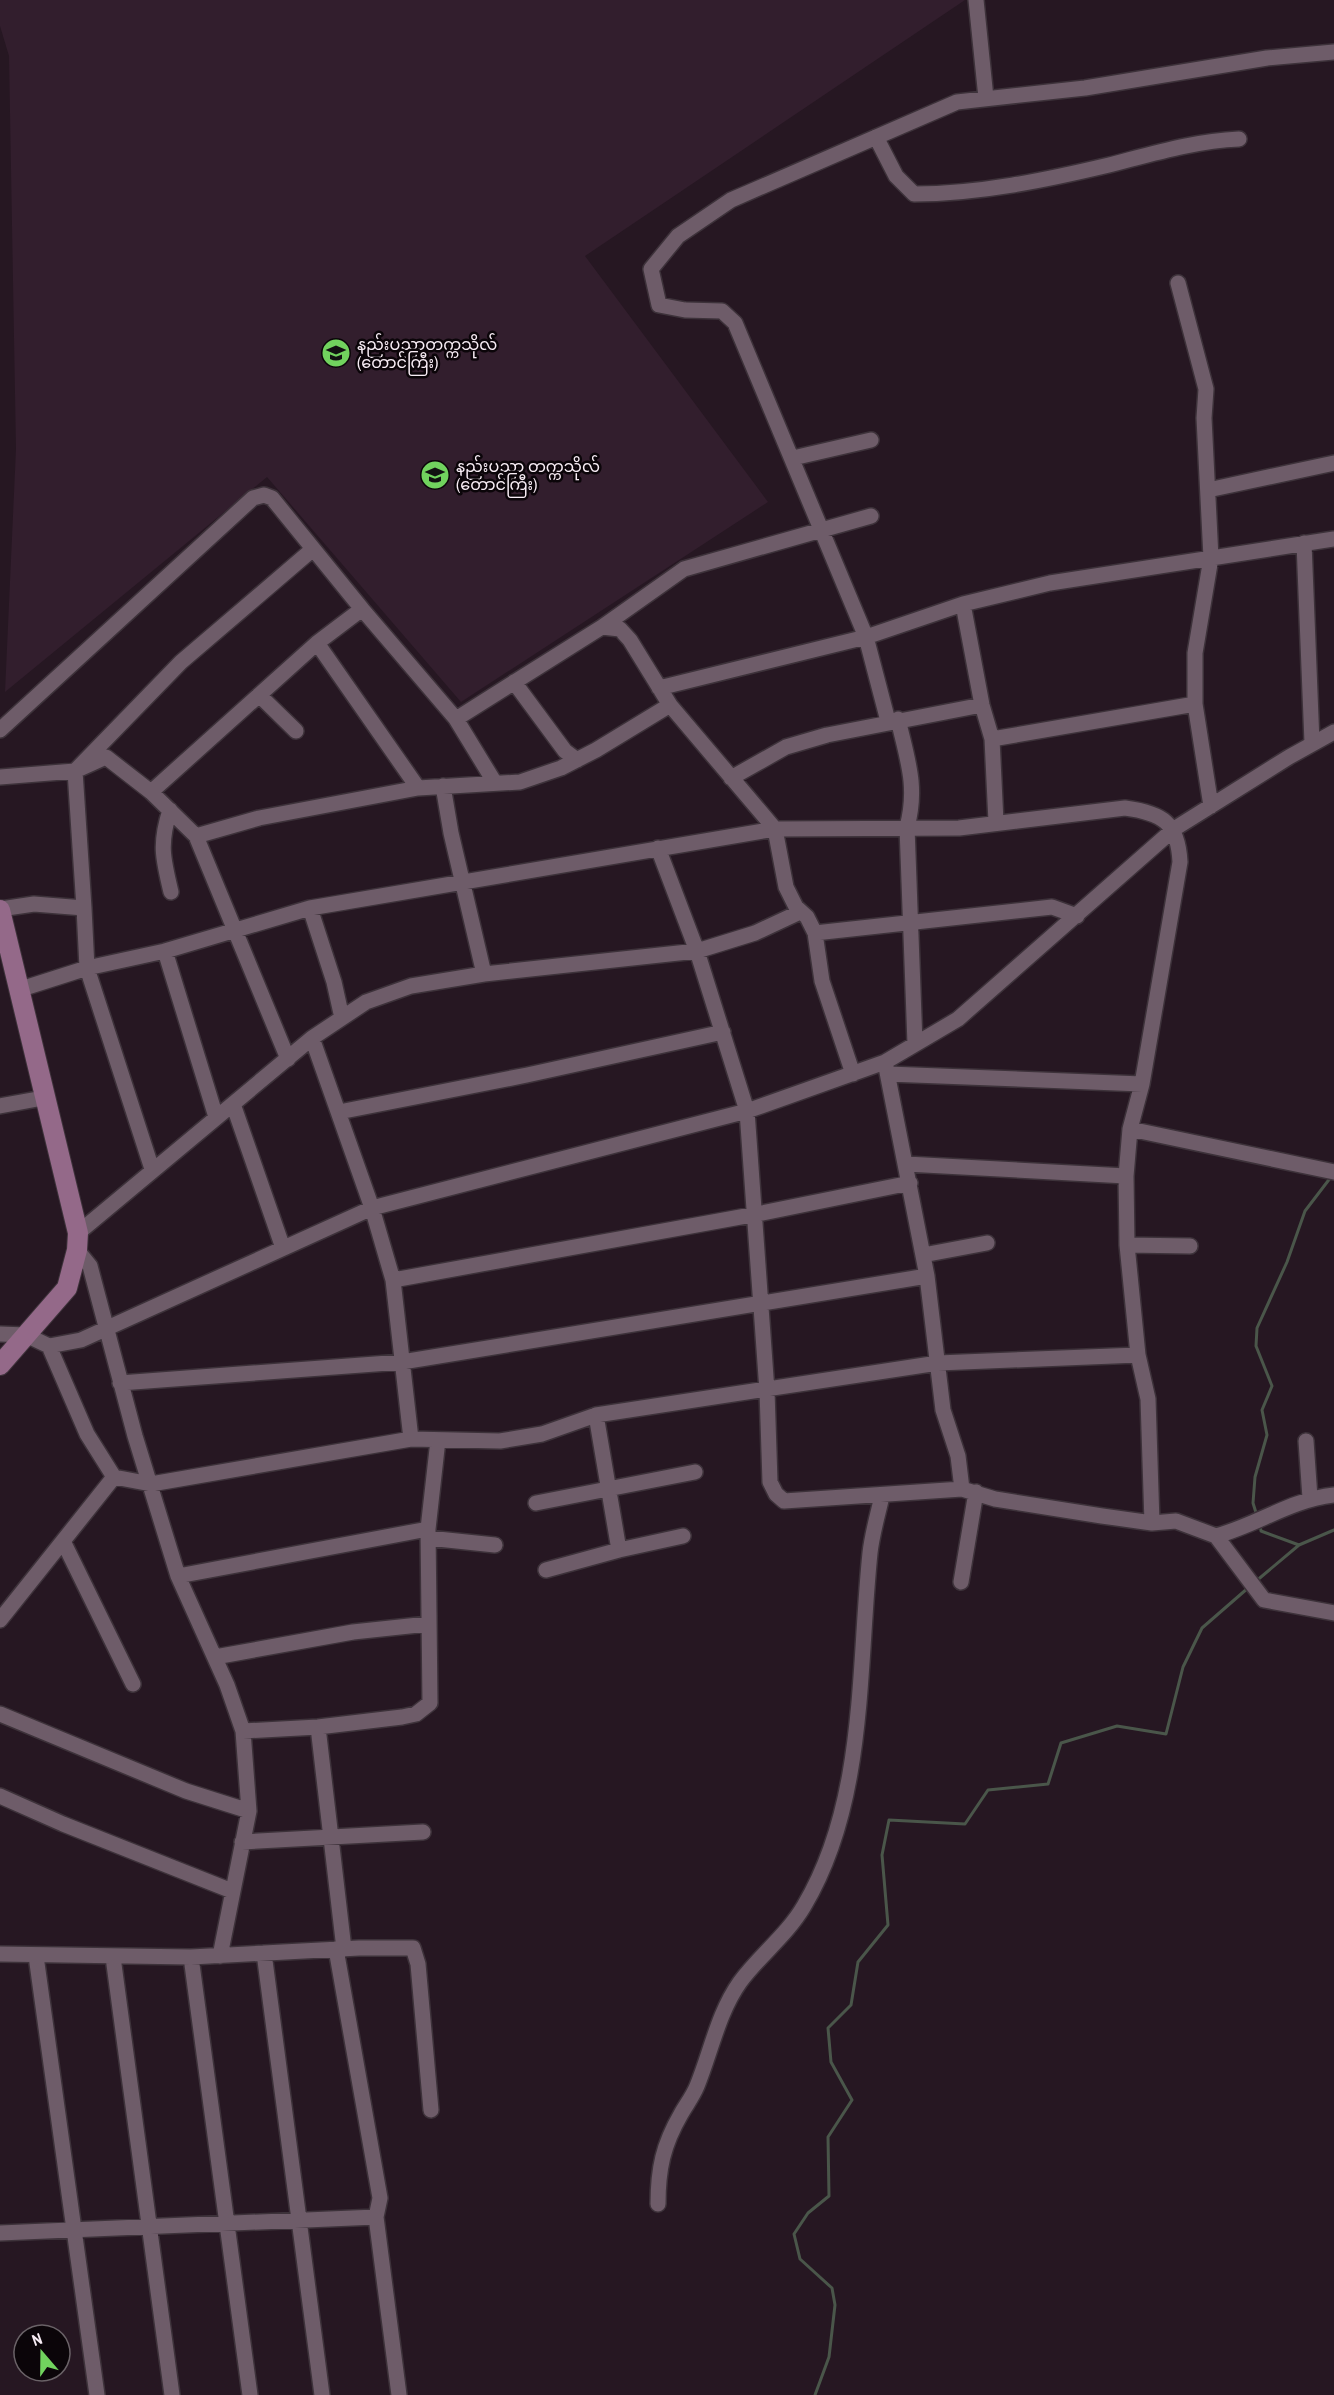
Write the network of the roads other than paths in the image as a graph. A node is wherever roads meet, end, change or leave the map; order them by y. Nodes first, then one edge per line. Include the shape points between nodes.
1 (976, 0) edge
2 (1334, 52) edge
3 (987, 98) junction
4 (876, 136) junction
5 (1239, 139) dead end
6 (1178, 283) dead end
7 (871, 440) dead end
8 (793, 458) junction
9 (1334, 463) edge
10 (1208, 489) junction
11 (871, 516) dead end
12 (821, 532) junction
13 (1334, 538) edge
14 (1304, 543) junction
15 (314, 549) junction
16 (1211, 558) junction
17 (963, 604) junction
18 (362, 609) junction
19 (602, 627) junction
20 (866, 637) junction
21 (317, 643) junction
22 (514, 682) junction
23 (659, 688) junction
24 (259, 695) junction
25 (1195, 704) junction
26 (670, 705) junction
27 (981, 705) junction
28 (456, 719) junction
29 (893, 720) junction
30 (0, 730) edge
31 (296, 730) dead end
32 (1334, 732) edge
33 (992, 740) junction
34 (1312, 743) junction
35 (577, 760) junction
36 (75, 771) junction
37 (0, 777) edge
38 (731, 778) junction
39 (495, 783) junction
40 (443, 786) junction
41 (418, 788) junction
42 (151, 792) junction
43 (1211, 806) junction
44 (170, 810) junction
45 (996, 822) junction
46 (907, 827) junction
47 (775, 829) junction
48 (1174, 829) junction
49 (196, 836) junction
50 (658, 848) junction
51 (462, 881) junction
52 (171, 892) dead end
53 (84, 908) junction
54 (310, 908) junction
55 (0, 909) edge
56 (800, 912) junction
57 (1077, 916) junction
58 (910, 921) junction
59 (233, 931) junction
60 (815, 933) junction
61 (165, 951) junction
62 (697, 951) junction
63 (87, 968) junction
64 (484, 974) junction
65 (18, 990) junction
66 (342, 1018) junction
67 (723, 1032) junction
68 (312, 1038) junction
69 (915, 1044) junction
70 (288, 1059) junction
71 (886, 1068) junction
72 (853, 1074) junction
73 (1142, 1084) junction
74 (43, 1098) junction
75 (233, 1104) junction
76 (0, 1106) edge
77 (747, 1111) junction
78 (339, 1112) junction
79 (216, 1117) junction
80 (1130, 1129) junction
81 (906, 1164) junction
82 (152, 1169) junction
83 (1329, 1171) edge
84 (1126, 1176) junction
85 (910, 1183) junction
86 (372, 1208) junction
87 (757, 1214) junction
88 (78, 1241) junction
89 (987, 1243) dead end
90 (1127, 1245) junction
91 (1190, 1246) dead end
92 (284, 1248) junction
93 (923, 1255) junction
94 (927, 1276) junction
95 (393, 1280) junction
96 (762, 1301) junction
97 (105, 1330) junction
98 (0, 1335) edge
99 (26, 1335) junction
100 (49, 1346) junction
101 (1138, 1355) junction
102 (402, 1362) junction
103 (938, 1363) junction
104 (0, 1365) edge
105 (120, 1383) junction
106 (767, 1391) junction
107 (596, 1415) junction
108 (411, 1439) junction
109 (438, 1440) junction
110 (1306, 1441) dead end
111 (696, 1472) dead end
112 (114, 1477) junction
113 (151, 1484) junction
114 (609, 1489) junction
115 (969, 1490) junction
116 (1334, 1495) edge
117 (882, 1496) junction
118 (1310, 1498) junction
119 (536, 1503) dead end
120 (1152, 1523) junction
121 (428, 1534) junction
122 (683, 1536) dead end
123 (1215, 1536) junction
124 (63, 1541) junction
125 (495, 1545) dead end
126 (619, 1550) junction
127 (546, 1570) dead end
128 (178, 1576) junction
129 (961, 1582) dead end
130 (1334, 1613) edge
131 (0, 1620) edge
132 (428, 1624) junction
133 (215, 1657) junction
134 (133, 1684) dead end
135 (0, 1714) edge
136 (318, 1727) junction
137 (243, 1731) junction
138 (0, 1796) edge
139 (249, 1811) junction
140 (423, 1832) dead end
141 (331, 1835) junction
142 (242, 1842) junction
143 (232, 1891) junction
144 (340, 1949) junction
145 (264, 1953) junction
146 (0, 1954) edge
147 (36, 1956) junction
148 (220, 1956) junction
149 (113, 1957) junction
150 (191, 1957) junction
151 (431, 2110) dead end
152 (658, 2204) dead end
153 (376, 2217) junction
154 (301, 2222) junction
155 (227, 2223) junction
156 (148, 2228) junction
157 (75, 2231) junction
158 (0, 2233) edge
159 (97, 2395) edge
160 (172, 2395) edge
161 (250, 2395) edge
162 (322, 2395) edge
163 (399, 2395) edge

1 - 3 street
2 - 3 street
3 - 4 street via 957,102
4 - 5 street via 896,176 914,194 945,194 1033,180 1206,140
4 - 8 street via 731,200 678,236 651,269 659,305 722,311 735,322
6 - 10 street via 1206,390
7 - 8 street
8 - 12 street
9 - 10 street
10 - 16 street
11 - 12 street
12 - 19 street via 684,569
12 - 20 street
13 - 14 street
14 - 16 street
14 - 34 street
15 - 18 street
15 - 30 street via 272,498 253,498
15 - 36 street via 181,662
16 - 17 street via 1050,583
16 - 25 street via 1195,653
17 - 20 street
17 - 27 street
18 - 21 street
18 - 28 street
19 - 22 street
19 - 23 street via 620,629
20 - 23 street
20 - 29 street
21 - 24 street
21 - 41 street
22 - 28 street
22 - 35 street via 565,751
23 - 26 street
24 - 31 street
24 - 42 street
25 - 33 street
25 - 43 street
26 - 35 street
26 - 38 street
27 - 29 street
27 - 33 street
28 - 39 street
29 - 38 street via 786,747
29 - 46 street via 912,782 913,804
32 - 34 street
33 - 45 street
34 - 43 street
35 - 39 street via 520,782
36 - 37 street
36 - 42 street via 106,757
36 - 53 street
38 - 47 street
39 - 40 street
40 - 41 street
40 - 51 street
41 - 49 street via 260,818
42 - 44 street
43 - 48 street
44 - 49 street
44 - 52 street via 162,834
45 - 46 street via 959,828
45 - 48 street via 1125,808 1154,814
46 - 47 street
46 - 58 street
47 - 50 street
47 - 56 street via 786,887
48 - 57 street
48 - 73 street via 1180,862
49 - 59 street
50 - 51 street
50 - 62 street
51 - 54 street
51 - 64 street
53 - 55 street via 34,904
53 - 63 street
54 - 59 street
54 - 66 street
55 - 65 main road
56 - 60 street
56 - 62 street via 755,933
57 - 58 street via 1052,908
57 - 69 street via 958,1019
58 - 60 street
58 - 69 street
59 - 61 street
59 - 70 street
60 - 72 street via 822,981
61 - 63 street
61 - 79 street
62 - 64 street
62 - 67 street
63 - 65 street
63 - 82 street
64 - 66 street via 411,986 366,1002
65 - 74 main road
66 - 68 street
67 - 77 street
67 - 78 street
68 - 70 street
68 - 78 street
69 - 71 street
70 - 75 street
71 - 72 street
71 - 73 street
71 - 81 street
72 - 77 street
73 - 80 street
74 - 76 street
74 - 88 main road
75 - 79 street
75 - 92 street
77 - 86 street
77 - 87 street
78 - 86 street
79 - 82 street
80 - 83 street
80 - 84 street
81 - 84 street
81 - 85 street
82 - 88 street
84 - 90 street
85 - 87 street
85 - 93 street
86 - 92 street
86 - 95 street
87 - 95 street
87 - 96 street
88 - 97 street via 90,1266
88 - 99 main road via 67,1288
89 - 93 street
90 - 91 street
90 - 101 street
92 - 97 street
93 - 94 street
94 - 96 street
94 - 103 street
95 - 102 street
96 - 102 street
96 - 106 street
97 - 100 street via 81,1340
97 - 105 street
98 - 99 street
99 - 100 street
99 - 104 main road
100 - 112 street via 87,1434
101 - 103 street
101 - 120 street via 1148,1400
102 - 105 street
102 - 108 street
103 - 106 street
103 - 115 street via 943,1410
105 - 113 street
106 - 107 street
106 - 117 street via 770,1482 776,1494 784,1501
107 - 109 street via 542,1434 500,1442
107 - 114 street
108 - 109 street
108 - 113 street
109 - 121 street
110 - 118 street
111 - 114 street
112 - 113 street
112 - 124 street
113 - 128 street
114 - 119 street
114 - 126 street
115 - 117 street
115 - 120 street via 995,1499
115 - 129 street
116 - 118 street
117 - 152 street via 870,1551 862,1687 843,1807 830,1853 805,1906 785,1935 740,1983 728,2003 697,2089 665,2146 658,2172
118 - 123 street via 1266,1515 1245,1528
120 - 123 street via 1176,1521
121 - 125 street
121 - 128 street
121 - 132 street
122 - 126 street
123 - 130 street via 1264,1600
124 - 131 street
124 - 134 street
126 - 127 street
128 - 133 street
132 - 133 street via 353,1632
132 - 136 street via 430,1703 416,1714 402,1718
133 - 137 street
135 - 139 street via 156,1779
136 - 137 street
136 - 141 street
137 - 139 street
138 - 143 street
139 - 142 street
140 - 141 street
141 - 142 street
141 - 144 street
142 - 143 street
143 - 148 street
144 - 145 street
144 - 151 street via 413,1948
144 - 153 street via 380,2198
145 - 148 street
145 - 154 street
146 - 147 street
147 - 149 street
147 - 157 street
148 - 150 street
149 - 150 street
149 - 156 street
150 - 155 street
153 - 154 street
153 - 163 street
154 - 155 street
154 - 162 street
155 - 156 street
155 - 161 street
156 - 157 street
156 - 160 street
157 - 158 street
157 - 159 street

